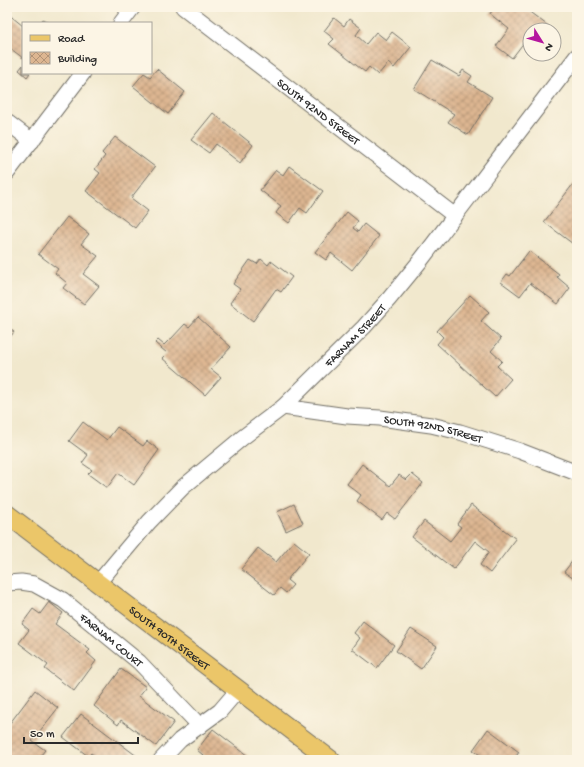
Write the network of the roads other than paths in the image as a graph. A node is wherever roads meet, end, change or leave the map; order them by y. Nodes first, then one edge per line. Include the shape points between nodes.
1 (133, 7) edge
2 (183, 7) edge
3 (122, 22) edge
4 (577, 56) edge
5 (82, 74) edge
6 (7, 122) edge
7 (32, 141) junction
8 (7, 174) edge
9 (455, 216) junction
10 (283, 407) junction
11 (577, 473) edge
12 (7, 514) edge
13 (7, 583) edge
14 (98, 583) junction
15 (238, 690) junction
16 (200, 726) junction
17 (161, 760) edge
18 (331, 760) edge

1 - 3 street
2 - 9 street, SOUTH 92ND STREET
4 - 9 street, FARNAM STREET
5 - 7 street
6 - 7 street
7 - 8 street
9 - 10 street, FARNAM STREET via 389,299
10 - 11 street, SOUTH 92ND STREET via 431,425 520,451
10 - 14 street, FARNAM STREET via 182,488 149,522
12 - 14 main road, SOUTH 90TH STREET
13 - 16 street, FARNAM COURT via 34,584 63,600 144,667
14 - 15 main road, SOUTH 90TH STREET
15 - 16 street via 220,711
15 - 18 main road, SOUTH 90TH STREET
16 - 17 street via 180,740

